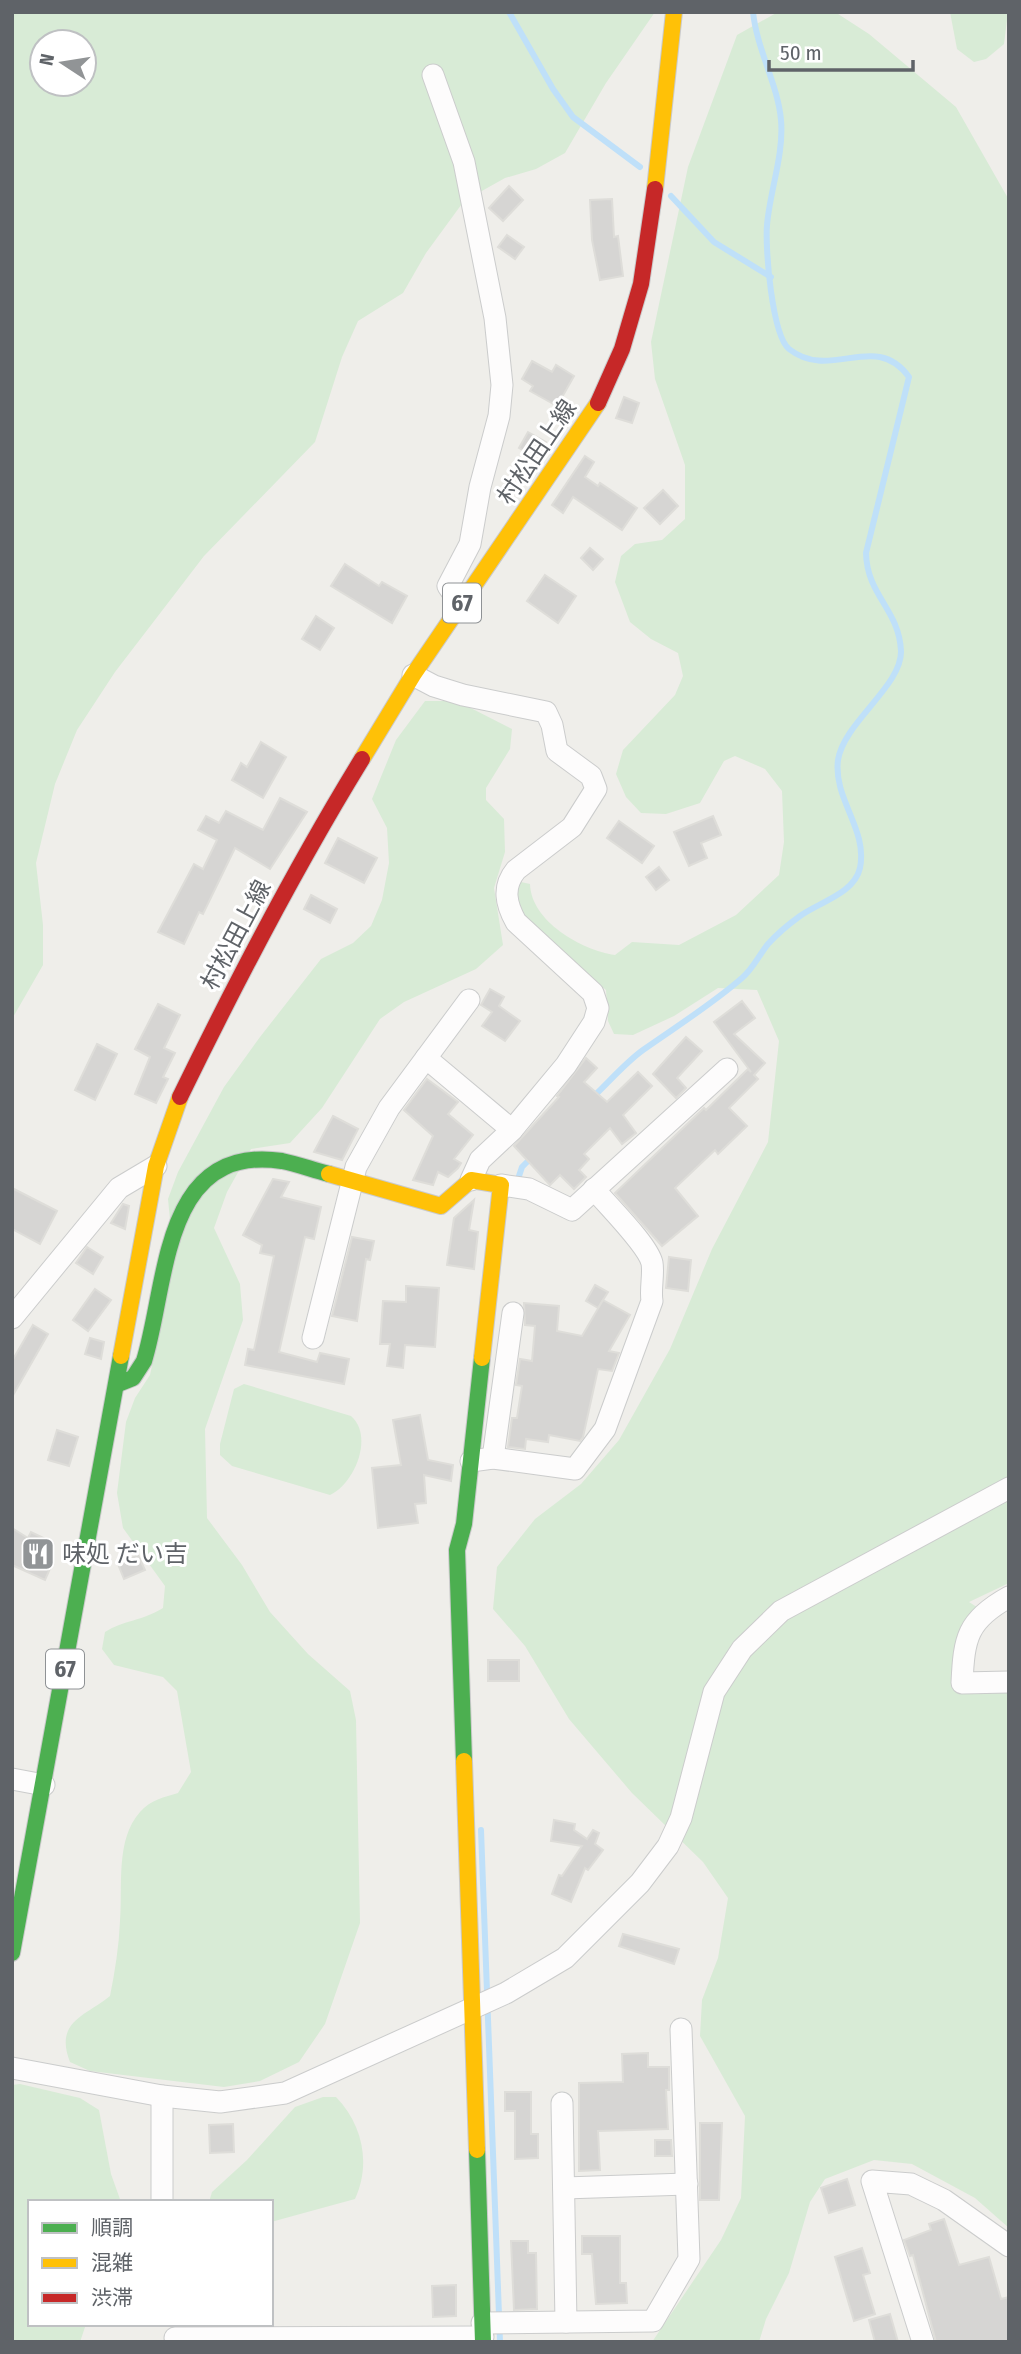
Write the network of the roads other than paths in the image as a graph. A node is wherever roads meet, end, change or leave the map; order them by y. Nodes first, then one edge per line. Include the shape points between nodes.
1 (674, 12) edge
2 (433, 75) dead end
3 (461, 605) junction
4 (413, 675) junction
5 (469, 1000) dead end
6 (426, 1058) junction
7 (727, 1069) dead end
8 (512, 1130) junction
9 (156, 1166) junction
10 (471, 1180) junction
11 (350, 1181) junction
12 (501, 1185) junction
13 (594, 1189) junction
14 (513, 1312) dead end
15 (12, 1318) edge
16 (313, 1338) dead end
17 (118, 1384) junction
18 (493, 1458) junction
19 (471, 1461) junction
20 (1009, 1488) edge
21 (1009, 1597) edge
22 (1009, 1682) edge
23 (12, 1779) edge
24 (44, 1785) junction
25 (12, 1953) edge
26 (474, 2009) junction
27 (681, 2029) dead end
28 (12, 2068) edge
29 (162, 2096) junction
30 (562, 2103) dead end
31 (687, 2184) junction
32 (564, 2188) junction
33 (162, 2200) edge
34 (1009, 2246) edge
35 (566, 2322) junction
36 (483, 2334) edge
37 (174, 2335) edge
38 (923, 2342) edge

1 - 3 main road, 村松田上線 / 67 via 645,260 622,349 598,403
2 - 3 street via 464,162 495,318 502,385 470,544 449,586
3 - 4 main road, 村松田上線 / 67
4 - 8 street via 463,695 546,712 557,751 591,776 596,789 572,827 509,879 509,908 516,922 593,993 598,1008 566,1065
4 - 9 main road, 村松田上線 / 67 via 311,842 222,1010 173,1113
5 - 6 street
6 - 8 street
6 - 11 street via 389,1108
7 - 13 street
8 - 10 street via 481,1160
9 - 15 street via 118,1188
9 - 17 main road, 村松田上線 / 67
10 - 11 main road via 441,1206
10 - 12 main road
11 - 16 street
11 - 17 main road via 255,1158 217,1170 187,1200 169,1237 145,1357 133,1377
12 - 13 street via 529,1189 572,1210
12 - 19 main road
13 - 18 street via 647,1250 653,1265 649,1282 652,1301 606,1429 575,1469
14 - 18 street
17 - 24 main road, 村松田上線 / 67
18 - 19 street
19 - 26 main road via 457,1550
20 - 26 street via 781,1611 742,1649 714,1692 681,1818 640,1883 574,1949
21 - 22 street via 983,1611 964,1645 962,1683
23 - 24 street
24 - 25 main road, 村松田上線 / 67
26 - 29 street via 285,2093 220,2102
26 - 36 main road
27 - 31 street
28 - 29 street
29 - 33 street
30 - 32 street
31 - 32 street
31 - 35 street via 689,2259 653,2320
32 - 35 street
34 - 38 street via 944,2200 911,2184 872,2181
35 - 36 street via 513,2323
36 - 37 street

